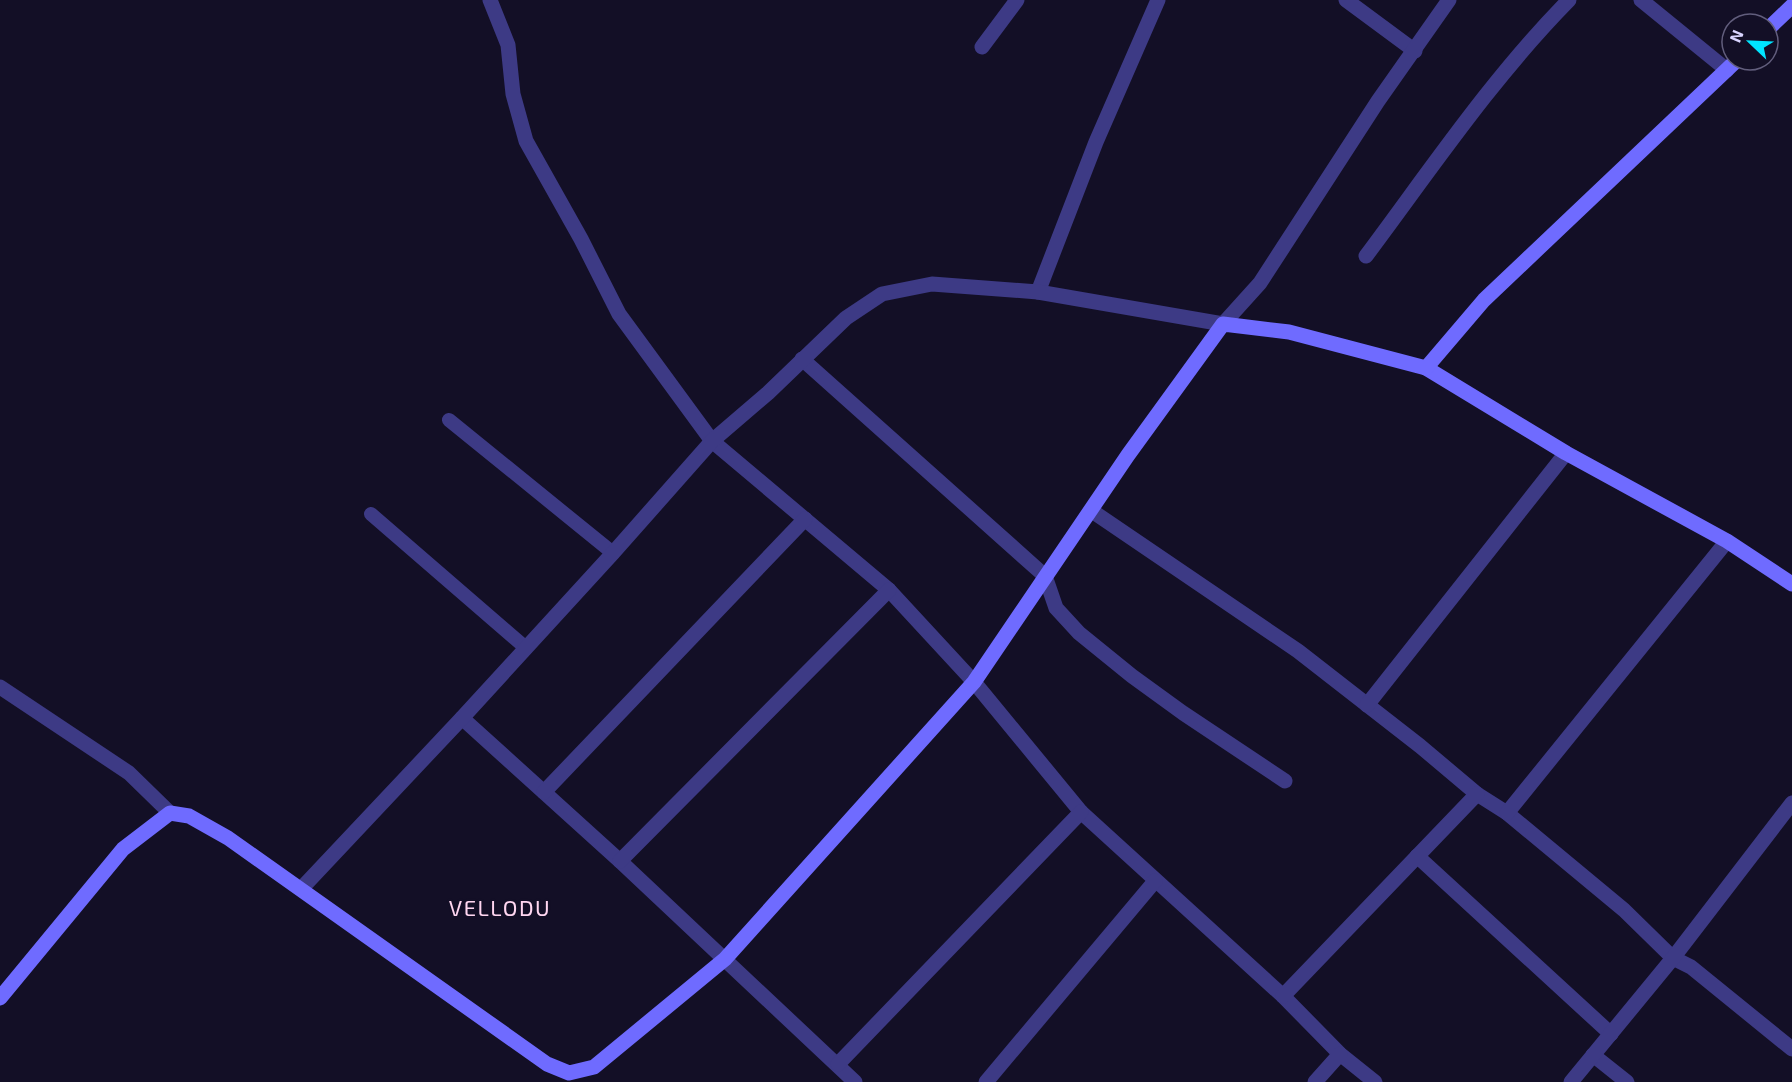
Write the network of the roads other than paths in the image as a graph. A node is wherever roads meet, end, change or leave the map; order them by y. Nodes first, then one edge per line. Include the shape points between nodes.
1 (490, 0) edge
2 (1017, 0) edge
3 (1158, 0) edge
4 (1346, 0) edge
5 (1449, 0) edge
6 (1569, 0) edge
7 (1641, 0) edge
8 (1792, 6) edge
9 (1780, 18) edge
10 (982, 47) dead end
11 (1414, 51) junction
12 (1720, 56) edge
13 (1725, 72) edge
14 (1366, 256) dead end
15 (1038, 292) junction
16 (1223, 324) junction
17 (802, 359) junction
18 (1426, 368) junction
19 (449, 420) dead end
20 (712, 441) junction
21 (1566, 453) junction
22 (1092, 511) junction
23 (371, 514) dead end
24 (805, 519) junction
25 (1727, 541) junction
26 (613, 553) junction
27 (1045, 576) junction
28 (1792, 584) edge
29 (889, 590) junction
30 (526, 648) junction
31 (974, 682) junction
32 (0, 687) edge
33 (1367, 705) junction
34 (462, 718) junction
35 (1285, 781) dead end
36 (544, 792) junction
37 (1477, 794) junction
38 (1792, 803) edge
39 (1081, 812) junction
40 (170, 813) junction
41 (1507, 813) junction
42 (1417, 856) junction
43 (620, 861) junction
44 (1155, 881) junction
45 (301, 889) junction
46 (1673, 958) junction
47 (725, 959) junction
48 (1282, 996) junction
49 (0, 998) edge
50 (1611, 1034) junction
51 (1792, 1049) edge
52 (1340, 1054) junction
53 (1593, 1056) junction
54 (838, 1064) junction
55 (855, 1082) edge
56 (986, 1082) edge
57 (1316, 1082) edge
58 (1375, 1082) edge
59 (1570, 1082) edge
60 (1627, 1082) edge

1 - 20 street via 508,45 513,94 525,141 619,314
2 - 10 street
3 - 15 street via 1096,142
4 - 11 street
5 - 11 street
6 - 14 street via 1474,111
7 - 12 street
8 - 9 main road
11 - 16 street via 1260,283
13 - 18 main road via 1484,300
15 - 16 street
15 - 17 street via 932,284 882,294 846,318
16 - 18 main road via 1289,332
16 - 22 main road
17 - 20 street
17 - 27 street
18 - 21 main road
19 - 26 lane
20 - 24 street
20 - 26 street
21 - 25 main road
21 - 33 street
22 - 27 main road
22 - 33 street via 1298,651
23 - 30 lane
24 - 29 street
24 - 36 street
25 - 28 main road
25 - 41 street
26 - 30 street
27 - 31 main road
27 - 35 street via 1056,608 1079,633 1183,713
29 - 31 street
29 - 43 street
30 - 34 street
31 - 39 street
31 - 47 main road
32 - 40 street via 129,773
33 - 37 street
34 - 36 street
34 - 45 street
36 - 43 street
37 - 41 street
37 - 42 street
38 - 46 street
39 - 44 street
39 - 54 street
40 - 45 main road via 189,816 218,832
40 - 49 main road via 123,849
41 - 46 street via 1624,910
42 - 48 street
42 - 50 street
43 - 47 street
44 - 48 street
44 - 56 street
45 - 47 main road via 547,1064 569,1073 594,1067
46 - 50 street
46 - 51 street via 1690,966
47 - 54 street
48 - 52 street
50 - 53 street
52 - 57 street
52 - 58 street
53 - 59 street
53 - 60 street
54 - 55 street

